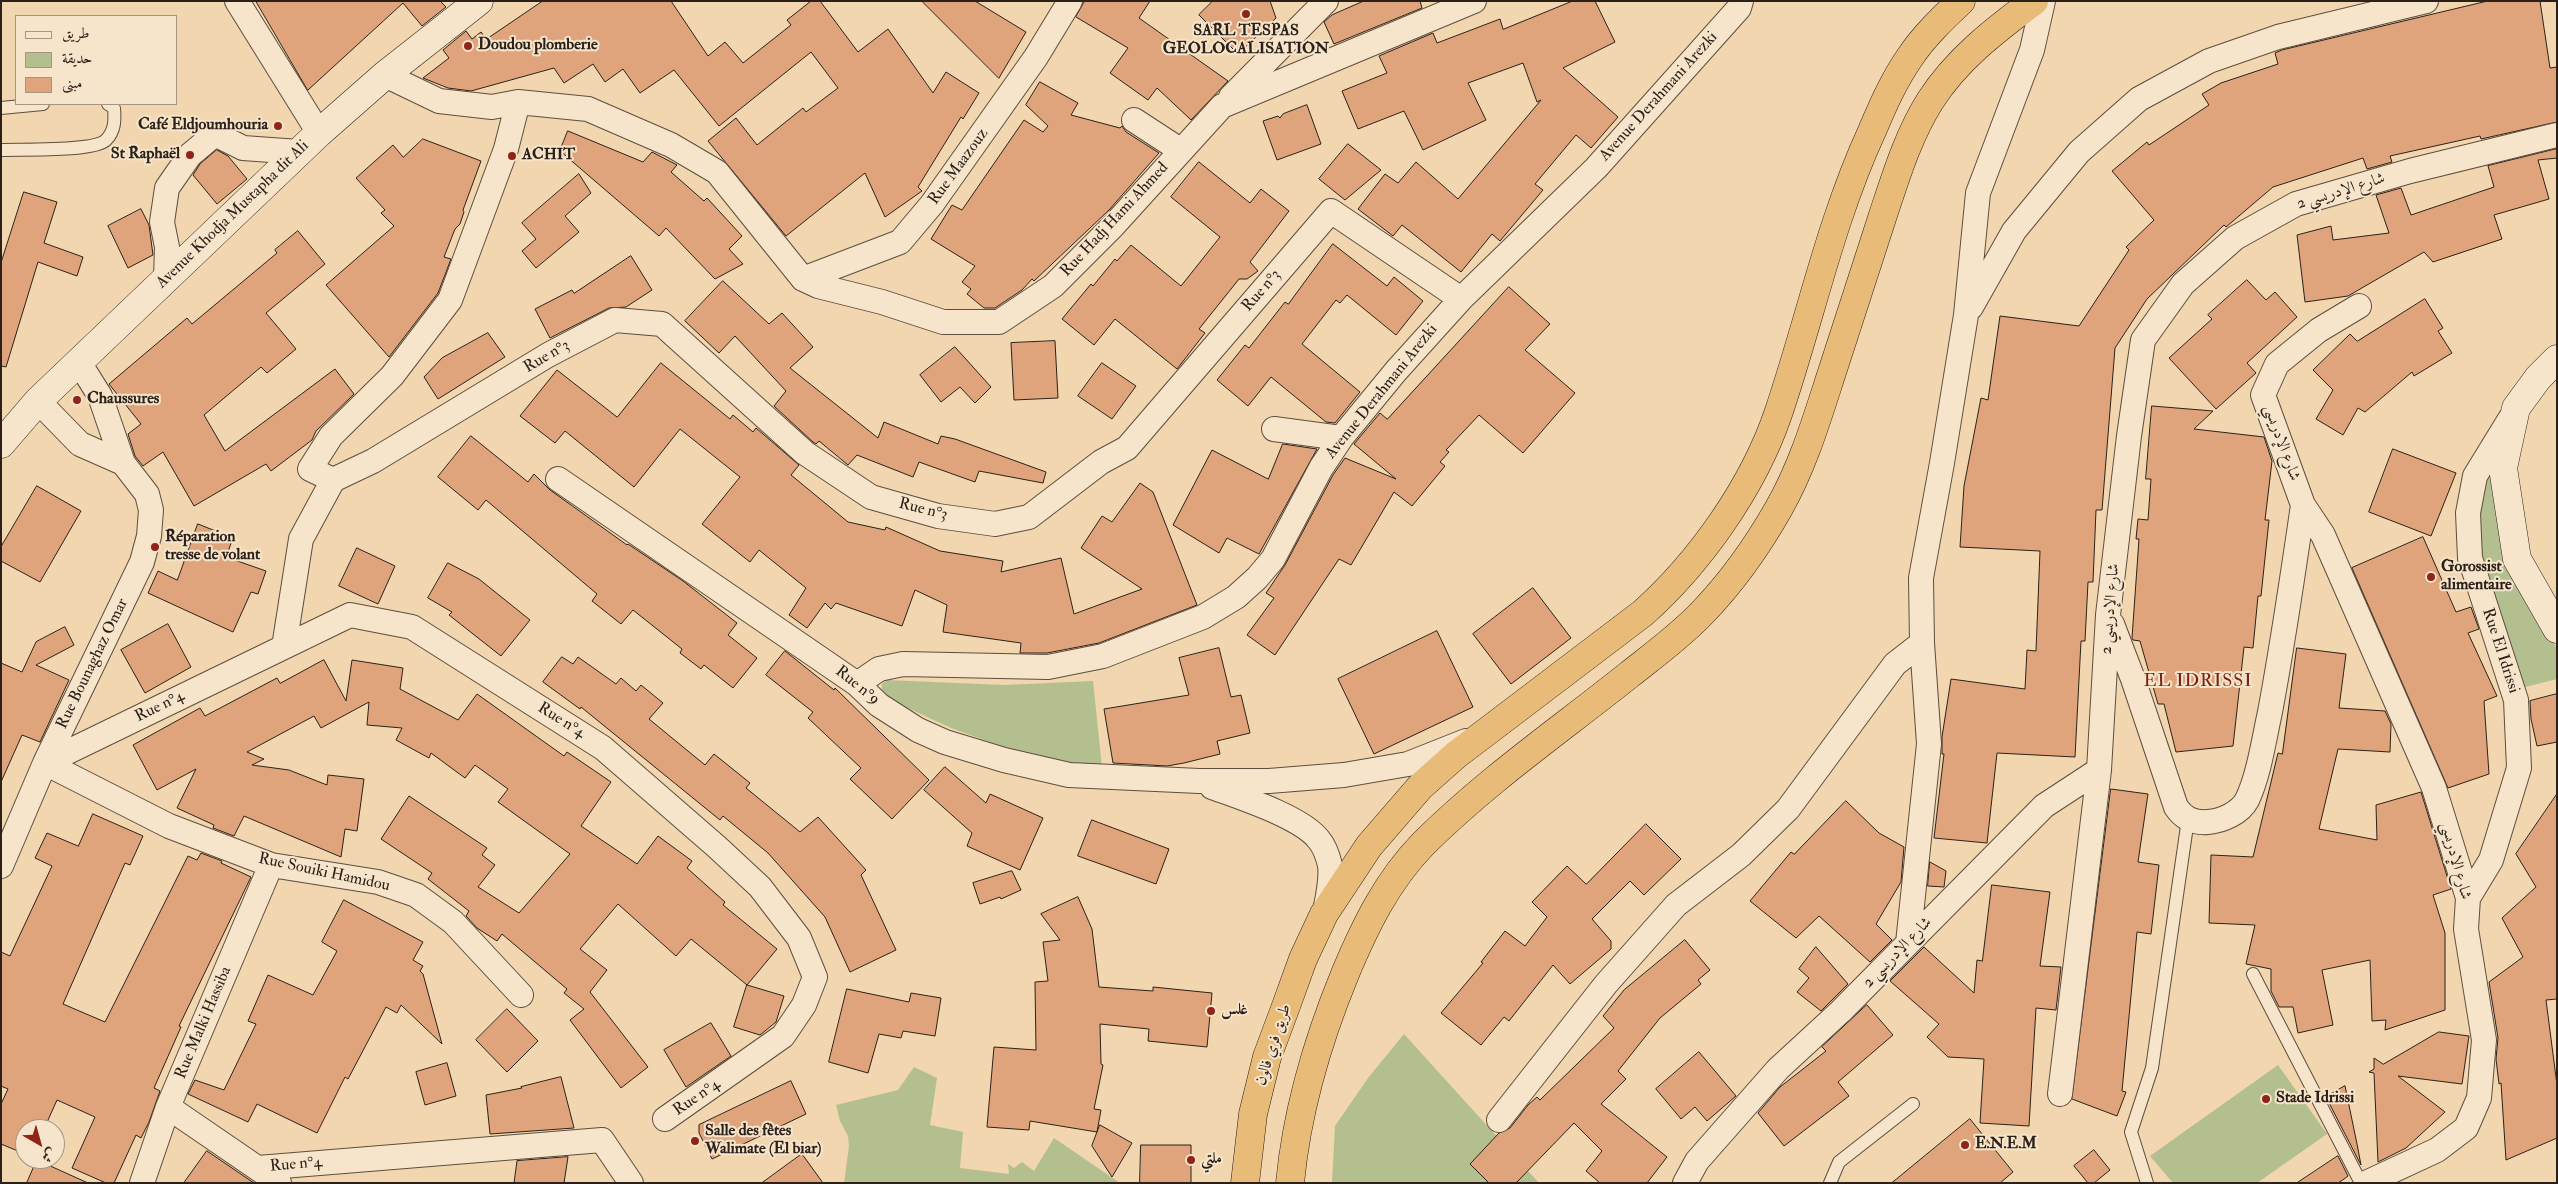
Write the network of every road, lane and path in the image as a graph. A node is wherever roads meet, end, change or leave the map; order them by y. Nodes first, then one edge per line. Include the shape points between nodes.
1 (237, 1) edge
2 (478, 1) edge
3 (1070, 1) edge
4 (1326, 1) edge
5 (1474, 1) edge
6 (1741, 1) edge
7 (1961, 1) edge
8 (2034, 1) edge
9 (2043, 1) edge
10 (2426, 1) edge
11 (385, 75) junction
12 (518, 102) junction
13 (32, 105) edge
14 (110, 105) edge
15 (1222, 106) junction
16 (1, 108) edge
17 (1134, 120) dead end
18 (319, 133) junction
19 (2557, 135) edge
20 (1, 150) edge
21 (1180, 150) junction
22 (299, 152) junction
23 (166, 278) junction
24 (803, 279) junction
25 (1461, 299) junction
26 (2359, 306) dead end
27 (1966, 315) junction
28 (2557, 359) edge
29 (80, 364) junction
30 (38, 401) junction
31 (2516, 408) junction
32 (1274, 429) dead end
33 (1341, 438) junction
34 (1, 444) edge
35 (123, 463) junction
36 (558, 478) dead end
37 (332, 480) junction
38 (2303, 506) junction
39 (2108, 615) junction
40 (2557, 629) edge
41 (1922, 643) junction
42 (284, 647) junction
43 (857, 684) junction
44 (1488, 731) junction
45 (45, 763) junction
46 (2099, 770) junction
47 (1199, 781) junction
48 (2188, 819) junction
49 (271, 865) junction
50 (1, 866) edge
51 (2468, 898) junction
52 (1324, 914) junction
53 (1908, 943) junction
54 (2253, 974) dead end
55 (521, 995) dead end
56 (2060, 1094) dead end
57 (1913, 1104) dead end
58 (168, 1107) junction
59 (665, 1119) dead end
60 (1499, 1120) dead end
61 (258, 1168) junction
62 (142, 1183) edge
63 (279, 1183) edge
64 (631, 1183) edge
65 (1245, 1183) edge
66 (1290, 1183) edge
67 (1685, 1183) edge
68 (1830, 1183) edge
69 (2147, 1183) edge
70 (2361, 1183) edge
71 (2366, 1183) edge

1 - 18 street
2 - 11 main road, Avenue Khodja Mustapha dit Ali
3 - 24 street, Rue Maazouz via 996,114 932,204 900,242
4 - 15 street
5 - 15 street, Rue Hadj Hami Ahmed
6 - 25 street, Avenue Derahmani Arezki via 1739,8 1596,168
7 - 44 highway, طريق فري فالون via 1910,56 1890,90 1830,237 1778,415 1743,488 1694,561 1672,587 1612,639
8 - 66 highway via 1974,49 1948,77 1918,123 1896,175 1810,440 1778,509 1729,582 1701,614 1661,649 1512,766 1440,828 1407,863 1374,909 1356,946 1316,1050 1296,1134
9 - 27 street via 2032,50 1978,193
10 - 27 street via 2278,37 2218,58 2139,99 2079,152 2014,231
11 - 12 street, Rue Hadj Hami Ahmed via 439,101 492,107
11 - 18 main road, Avenue Khodja Mustapha dit Ali
12 - 24 street, Rue Hadj Hami Ahmed via 588,109 671,146 716,172
12 - 37 street via 506,149 450,300 392,376 331,436 310,469
13 - 16 lane
14 - 20 lane via 114,108 115,125 105,141 90,148
15 - 21 street, Rue Hadj Hami Ahmed
17 - 21 street
18 - 22 main road, Avenue Khodja Mustapha dit Ali
19 - 39 street, شارع الإدريسي 2 via 2410,171 2296,204 2235,238 2183,284 2143,340
21 - 24 street, Rue Hadj Hami Ahmed via 1114,226 1053,286 999,322 943,322
22 - 23 main road, Avenue Khodja Mustapha dit Ali
22 - 23 street via 243,148 216,134 190,155 167,188 162,222 167,247
23 - 29 main road, Avenue Khodja Mustapha dit Ali
25 - 33 street, Avenue Derahmani Arezki
25 - 37 street, Rue n°3 via 1331,211 1127,448 1101,462 1029,517 995,524 938,516 871,497 805,453 662,324 615,320 548,355 373,461
26 - 38 street, شارع الإدريسي via 2319,330 2277,364 2264,395
27 - 41 street via 1921,578
28 - 31 main road
29 - 30 main road, Avenue Khodja Mustapha dit Ali
29 - 35 street via 100,396
30 - 34 main road, Avenue Khodja Mustapha dit Ali
30 - 35 street via 80,444
31 - 40 main road via 2503,468 2517,559
31 - 51 street, Rue El Idrissi via 2475,476 2468,514 2470,558 2516,700 2520,768 2490,860
32 - 33 street
33 - 43 street, Avenue Derahmani Arezki via 1321,468 1273,559 1236,597 1203,617 1103,656 1048,667 903,664 878,669
35 - 45 street, Rue Bounaghaz Omar via 147,494 151,510 149,536 142,562
36 - 43 street, Rue n°9
37 - 42 street via 301,539
38 - 48 street, شارع الإدريسي via 2280,661 2262,750 2246,801 2231,816 2221,820 2200,822
38 - 51 street, شارع الإدريسي via 2323,535 2434,788
39 - 46 street, شارع الإدريسي 2
39 - 48 street via 2173,802
41 - 53 street via 1929,744
41 - 60 street via 1895,664 1788,809 1742,856 1676,905 1606,984
42 - 45 street, Rue n°4
42 - 59 street, Rue n°4 via 350,615 412,627 602,748 760,887 800,938 815,977 804,1005 783,1036
43 - 47 street, Rue n°9 via 879,705 918,730 1004,760 1069,775
44 - 47 street, Rue n°9 via 1416,761 1384,770 1298,779
44 - 52 highway, طريق فري فالون via 1420,787 1396,813 1369,846
45 - 49 street, Rue Souiki Hamidou via 170,826
45 - 50 street, Rue Bounaghaz Omar
46 - 53 street, شارع الإدريسي 2 via 2044,806
46 - 56 street
47 - 52 street via 1275,812 1312,832 1320,840 1330,865 1330,886
48 - 69 lane via 2152,1068 2131,1132
49 - 55 street, Rue Souiki Hamidou via 378,882 416,895 453,922
49 - 58 street, Rue Malki Hassiba
51 - 71 street, شارع الإدريسي via 2466,929 2484,1040 2479,1098 2466,1128 2437,1150
52 - 65 highway, طريق فري فالون via 1267,1057 1253,1114
53 - 67 street, شارع الإدريسي 2 via 1841,1011 1778,1068 1698,1161
54 - 70 lane
57 - 68 lane via 1839,1162
58 - 61 street
58 - 62 street, Rue Malki Hassiba
61 - 63 street
61 - 64 street, Rue n°4 via 602,1140

